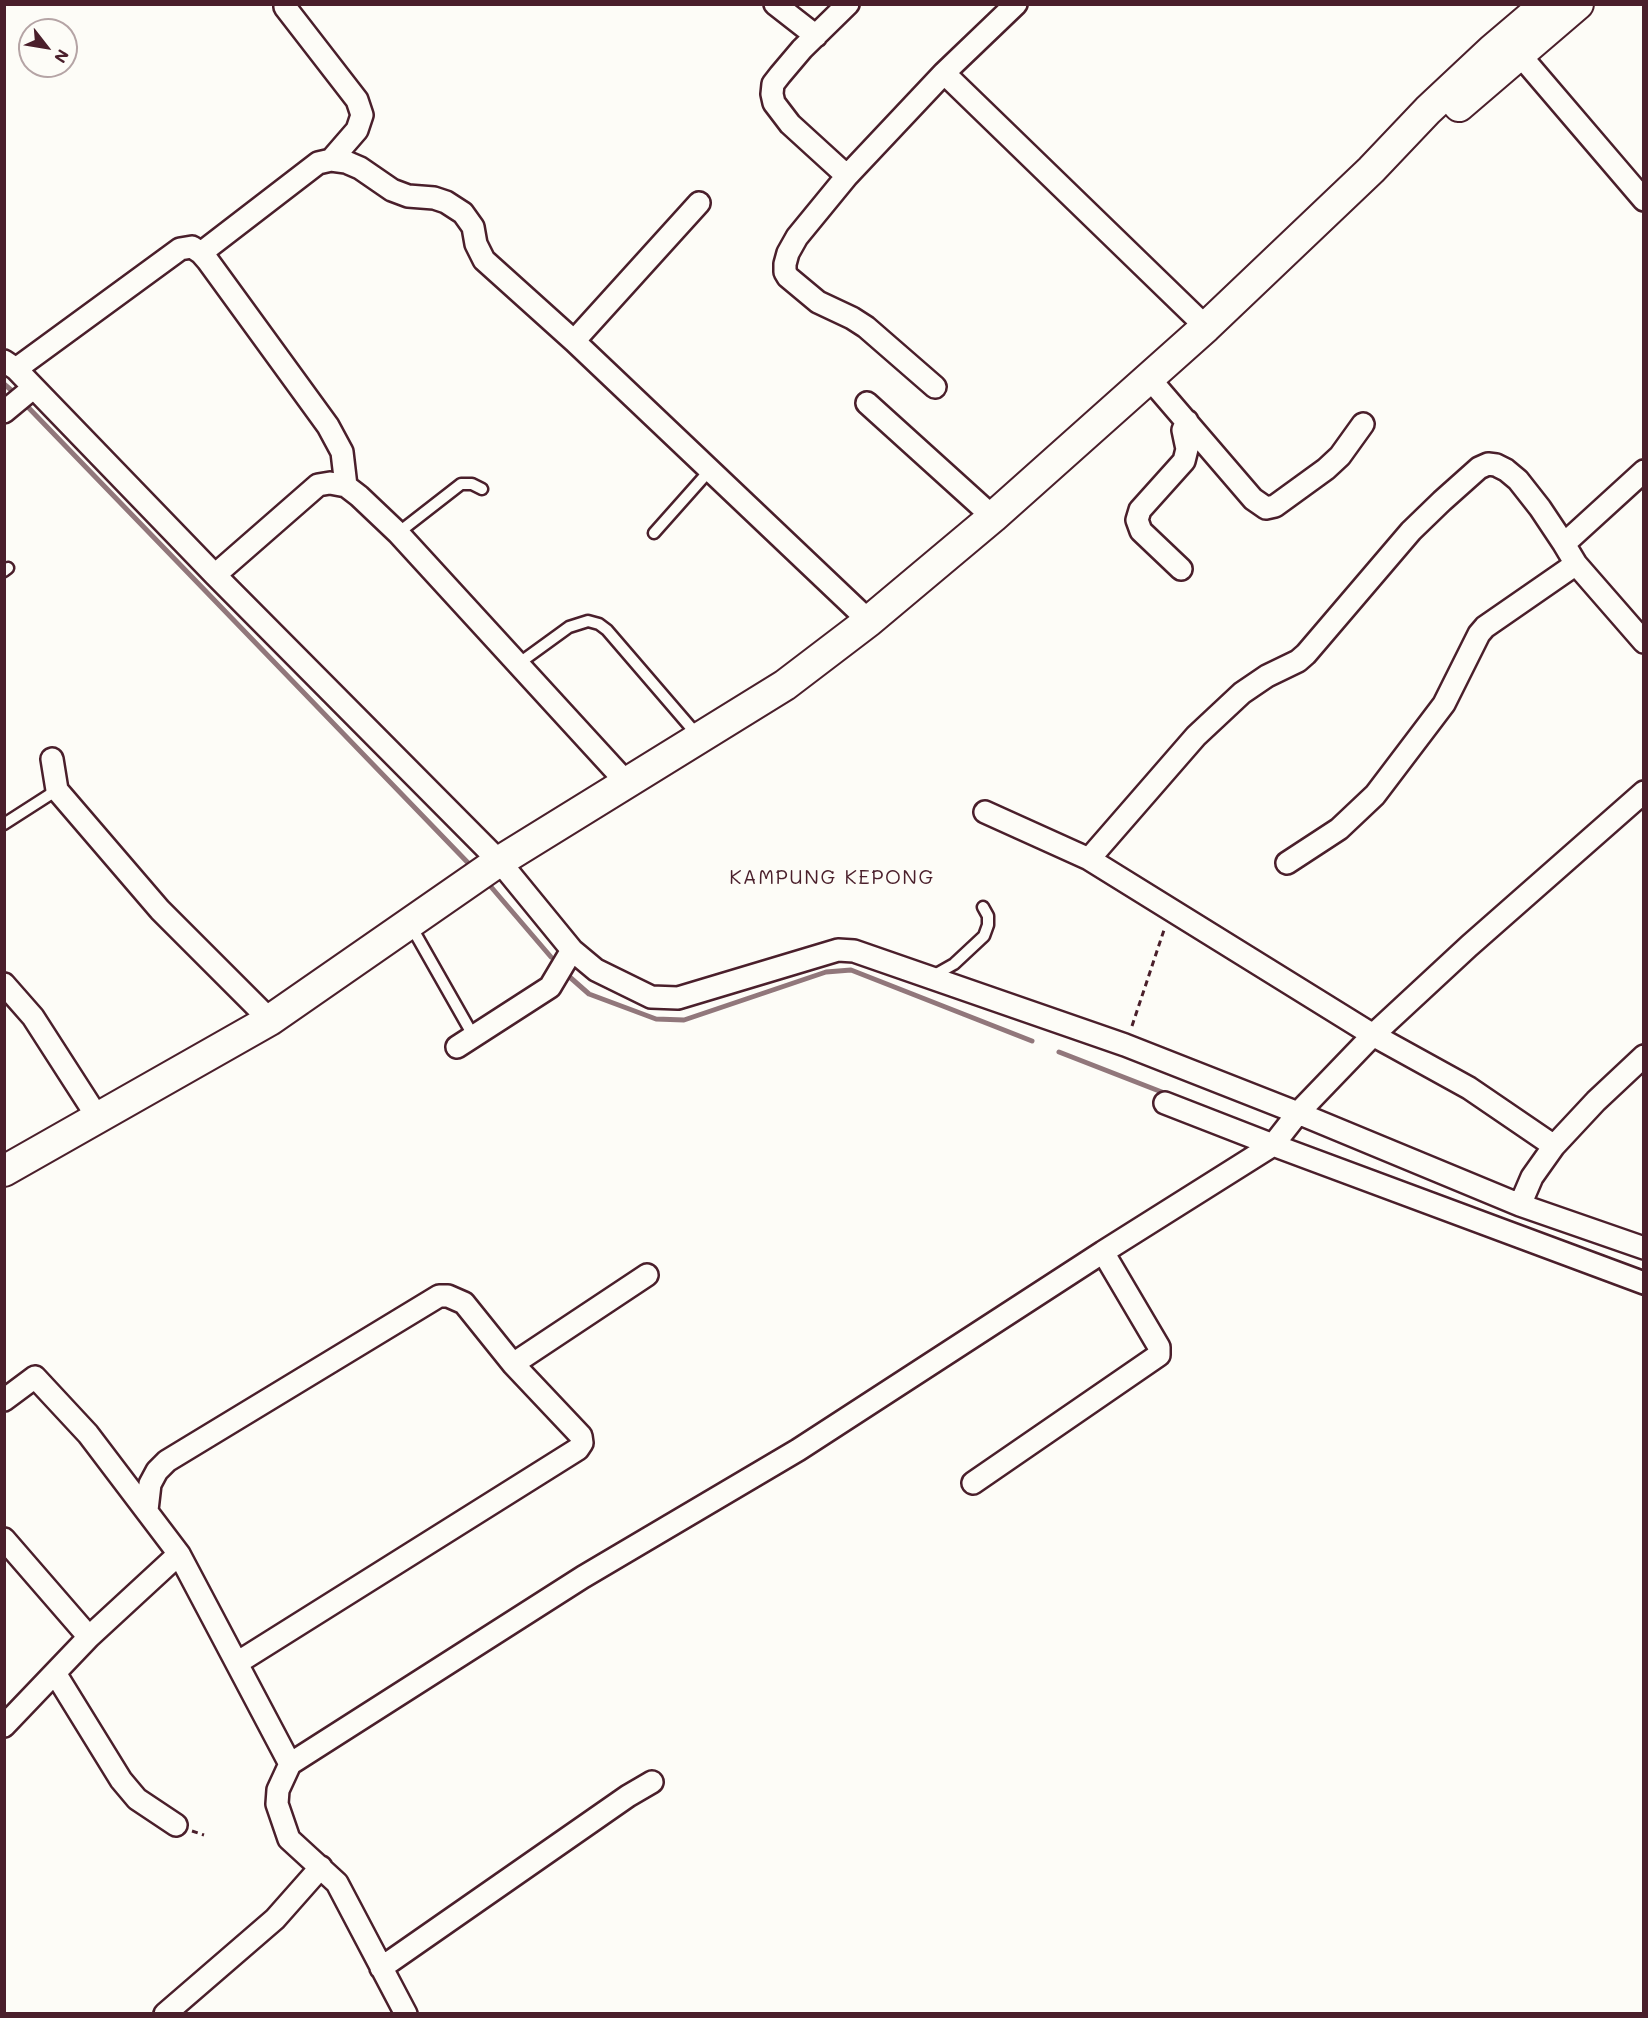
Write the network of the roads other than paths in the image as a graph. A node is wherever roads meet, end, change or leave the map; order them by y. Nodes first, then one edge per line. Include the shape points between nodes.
1 (775, 4) edge
2 (848, 4) edge
3 (1016, 4) edge
4 (1546, 4) edge
5 (1578, 4) edge
6 (285, 7) dead end
7 (816, 36) junction
8 (1506, 52) junction
9 (944, 73) junction
10 (331, 160) junction
11 (847, 176) junction
12 (1644, 200) edge
13 (699, 203) dead end
14 (201, 253) junction
15 (1206, 327) junction
16 (574, 341) junction
17 (10, 365) edge
18 (1149, 378) junction
19 (935, 387) dead end
20 (30, 390) junction
21 (867, 403) dead end
22 (7, 410) edge
23 (1186, 421) junction
24 (1363, 424) dead end
25 (710, 470) junction
26 (1644, 471) edge
27 (346, 486) junction
28 (482, 489) dead end
29 (993, 517) junction
30 (398, 533) junction
31 (654, 533) dead end
32 (1564, 544) junction
33 (1576, 564) junction
34 (1181, 569) dead end
35 (215, 575) junction
36 (869, 621) junction
37 (1644, 642) edge
38 (518, 664) junction
39 (699, 737) junction
40 (52, 759) dead end
41 (627, 783) junction
42 (57, 790) junction
43 (1644, 792) edge
44 (985, 812) dead end
45 (4, 824) edge
46 (1089, 859) junction
47 (1287, 863) dead end
48 (496, 864) junction
49 (983, 907) dead end
50 (409, 923) junction
51 (572, 950) junction
52 (930, 978) junction
53 (4, 984) edge
54 (270, 1020) junction
55 (1374, 1035) junction
56 (466, 1042) joint
57 (1644, 1056) edge
58 (1166, 1103) dead end
59 (1296, 1115) junction
60 (98, 1118) junction
61 (1275, 1143) junction
62 (1554, 1146) junction
63 (4, 1171) edge
64 (1520, 1205) junction
65 (1644, 1248) edge
66 (1103, 1252) junction
67 (647, 1275) dead end
68 (1644, 1283) edge
69 (513, 1364) junction
70 (4, 1400) edge
71 (973, 1484) dead end
72 (147, 1510) junction
73 (4, 1539) edge
74 (179, 1554) junction
75 (89, 1637) junction
76 (237, 1663) junction
77 (55, 1673) junction
78 (4, 1726) edge
79 (290, 1764) junction
80 (652, 1782) dead end
81 (176, 1825) dead end
82 (321, 1867) junction
83 (381, 1968) junction
84 (165, 2013) edge
85 (406, 2013) edge

1 - 7 street
2 - 7 street
3 - 9 street
4 - 8 main road
5 - 8 main road
6 - 10 street via 357,100 362,115 357,130
7 - 11 street via 773,84 772,94 789,124
8 - 12 street
8 - 15 main road via 1440,122 1371,170
9 - 11 street
9 - 15 street
10 - 14 street via 318,163
10 - 16 street via 360,168 392,190 440,200 463,213 473,227 484,260
11 - 19 street via 797,237 785,272 818,302 866,327
13 - 16 street
14 - 17 street via 192,247 180,249
14 - 27 street via 328,426 342,452
15 - 18 main road
16 - 25 street
17 - 20 street
18 - 23 street
18 - 29 main road
20 - 22 street
20 - 35 street
21 - 29 street
23 - 24 street via 1253,499 1266,508 1275,506 1326,469
23 - 34 street via 1184,461 1140,510 1137,520 1141,531
25 - 31 lane
25 - 36 street
26 - 32 street
27 - 30 street
27 - 35 street via 318,485
28 - 30 lane via 461,484
29 - 36 main road
30 - 38 street
32 - 33 street
32 - 46 street via 1518,480 1496,465 1479,468 1411,531 1298,662 1242,693 1196,736
33 - 37 street
33 - 47 street via 1485,627 1444,704 1375,795 1340,829
35 - 48 street
36 - 39 main road via 785,686
38 - 39 lane via 569,627 588,621 599,624
38 - 41 street
39 - 41 main road
40 - 42 street
41 - 48 main road
42 - 45 lane
42 - 54 street via 160,910
43 - 55 street
44 - 46 street
46 - 55 street
48 - 50 main road
48 - 51 street
49 - 52 lane via 988,916 984,936 954,964
50 - 54 main road
50 - 56 lane
51 - 52 street via 596,970 651,997 678,998 847,950
51 - 56 street via 550,987
52 - 59 street via 1125,1045
53 - 60 street via 33,1017
54 - 60 main road
55 - 59 street
55 - 62 street via 1469,1088
57 - 62 street
58 - 61 street
59 - 61 street
59 - 64 street
60 - 63 main road
61 - 66 street
61 - 68 street
62 - 64 street via 1532,1177
64 - 65 street
66 - 71 street via 1159,1347 1159,1355
66 - 79 street via 798,1450 583,1577
67 - 69 street
69 - 72 street via 464,1303 439,1296 167,1461 150,1484
69 - 76 street via 581,1436 580,1446
70 - 72 street via 35,1377 88,1434
72 - 74 street
73 - 75 street
74 - 75 street
74 - 76 street
75 - 77 street
76 - 79 street
77 - 78 street
77 - 81 street via 121,1780 137,1799
79 - 82 street via 278,1790 278,1804 289,1839
80 - 83 street
82 - 83 street via 337,1883
82 - 84 street via 275,1920
83 - 85 street

